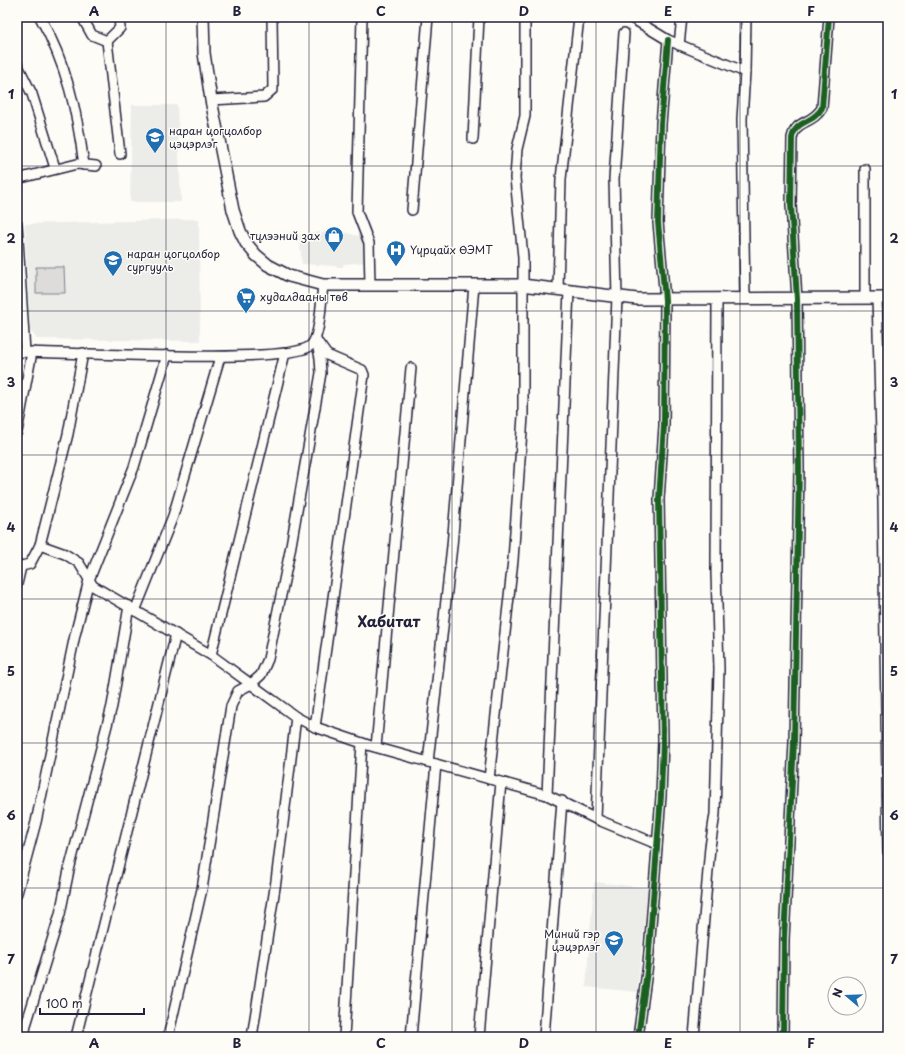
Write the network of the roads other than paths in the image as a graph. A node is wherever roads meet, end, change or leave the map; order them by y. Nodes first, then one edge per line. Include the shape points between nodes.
1 (40, 17) edge
2 (82, 17) edge
3 (118, 17) edge
4 (203, 17) edge
5 (272, 17) edge
6 (362, 17) edge
7 (428, 17) edge
8 (479, 17) edge
9 (525, 17) edge
10 (578, 17) edge
11 (630, 17) edge
12 (682, 17) edge
13 (746, 17) edge
14 (829, 17) edge
15 (624, 33) dead end
16 (668, 40) junction
17 (107, 41) junction
18 (679, 45) junction
19 (17, 64) edge
20 (746, 72) junction
21 (211, 100) junction
22 (473, 139) dead end
23 (120, 154) dead end
24 (84, 165) junction
25 (96, 166) dead end
26 (55, 168) junction
27 (865, 169) dead end
28 (17, 178) edge
29 (412, 210) dead end
30 (17, 224) edge
31 (474, 284) junction
32 (323, 285) junction
33 (370, 285) junction
34 (522, 285) junction
35 (558, 289) junction
36 (569, 291) junction
37 (617, 297) junction
38 (865, 298) junction
39 (882, 298) edge
40 (797, 299) junction
41 (665, 300) junction
42 (717, 300) junction
43 (745, 300) junction
44 (316, 340) junction
45 (25, 352) edge
46 (84, 353) junction
47 (285, 353) junction
48 (167, 355) junction
49 (220, 357) junction
50 (411, 368) dead end
51 (17, 432) edge
52 (40, 545) junction
53 (19, 567) edge
54 (89, 580) junction
55 (17, 584) edge
56 (132, 609) junction
57 (176, 634) junction
58 (211, 655) junction
59 (251, 684) junction
60 (296, 717) junction
61 (315, 727) junction
62 (362, 743) junction
63 (376, 747) junction
64 (432, 763) junction
65 (489, 778) junction
66 (501, 782) junction
67 (547, 795) junction
68 (562, 801) junction
69 (596, 819) junction
70 (657, 844) junction
71 (888, 852) edge
72 (17, 893) edge
73 (22, 1024) edge
74 (24, 1037) edge
75 (76, 1037) edge
76 (168, 1037) edge
77 (252, 1037) edge
78 (344, 1037) edge
79 (411, 1037) edge
80 (480, 1037) edge
81 (544, 1037) edge
82 (638, 1037) edge
83 (694, 1037) edge
84 (783, 1037) edge

1 - 24 street via 51,36 70,84 78,118
2 - 17 street via 92,35
3 - 17 street via 120,28
4 - 21 main road via 204,53
5 - 21 street via 273,89 264,97
6 - 33 street via 357,212 369,243
7 - 29 street
8 - 22 street
9 - 34 street via 525,116 517,148 515,178
10 - 35 street via 561,179
11 - 16 street
12 - 18 street
13 - 20 street
14 - 40 street via 822,108 818,116 811,121 798,125 792,138 791,205
15 - 37 street via 614,179
16 - 18 street
16 - 41 street via 661,124 658,222
17 - 23 street
18 - 20 street
19 - 26 street via 32,94
20 - 43 street via 742,120
21 - 32 main road via 233,210 246,243 268,265 289,276
24 - 25 street
24 - 26 street
26 - 28 street
27 - 38 street
30 - 45 street
31 - 33 main road
31 - 34 main road
31 - 64 street
32 - 33 main road
32 - 44 street
34 - 35 main road
34 - 65 street via 523,416 513,560
35 - 36 main road
36 - 37 main road
36 - 67 street
37 - 41 main road
37 - 69 street
38 - 39 main road
38 - 40 main road
39 - 71 street
40 - 43 main road
40 - 84 street via 800,469 794,742 784,939
41 - 42 main road
41 - 70 street via 664,426 659,499 663,740
42 - 43 main road
42 - 83 street via 716,573 719,669 715,814
44 - 47 street via 304,351
44 - 59 street via 321,373 290,551 268,660 261,675
44 - 61 street via 327,355 362,370 364,375
45 - 46 street
45 - 51 street
46 - 48 street
46 - 52 street via 68,434
47 - 49 street
47 - 58 street
48 - 49 street
48 - 54 street via 134,467
49 - 56 street via 173,516
50 - 63 street
52 - 53 street via 30,564
52 - 54 street via 65,554 79,563
53 - 55 street
54 - 56 street via 93,586
54 - 72 street via 36,822
56 - 57 street
56 - 73 street via 112,706 60,914
57 - 58 street
57 - 75 street
58 - 59 street
59 - 60 street
59 - 76 street via 238,691 231,706 202,888
60 - 61 street
60 - 77 street via 276,881
61 - 62 street
62 - 63 street
62 - 78 street
63 - 64 street
64 - 65 street
64 - 79 street
65 - 66 street
66 - 67 street
66 - 80 street
67 - 68 street
68 - 69 street
68 - 81 street
69 - 70 street
70 - 82 street via 648,964
73 - 74 street

